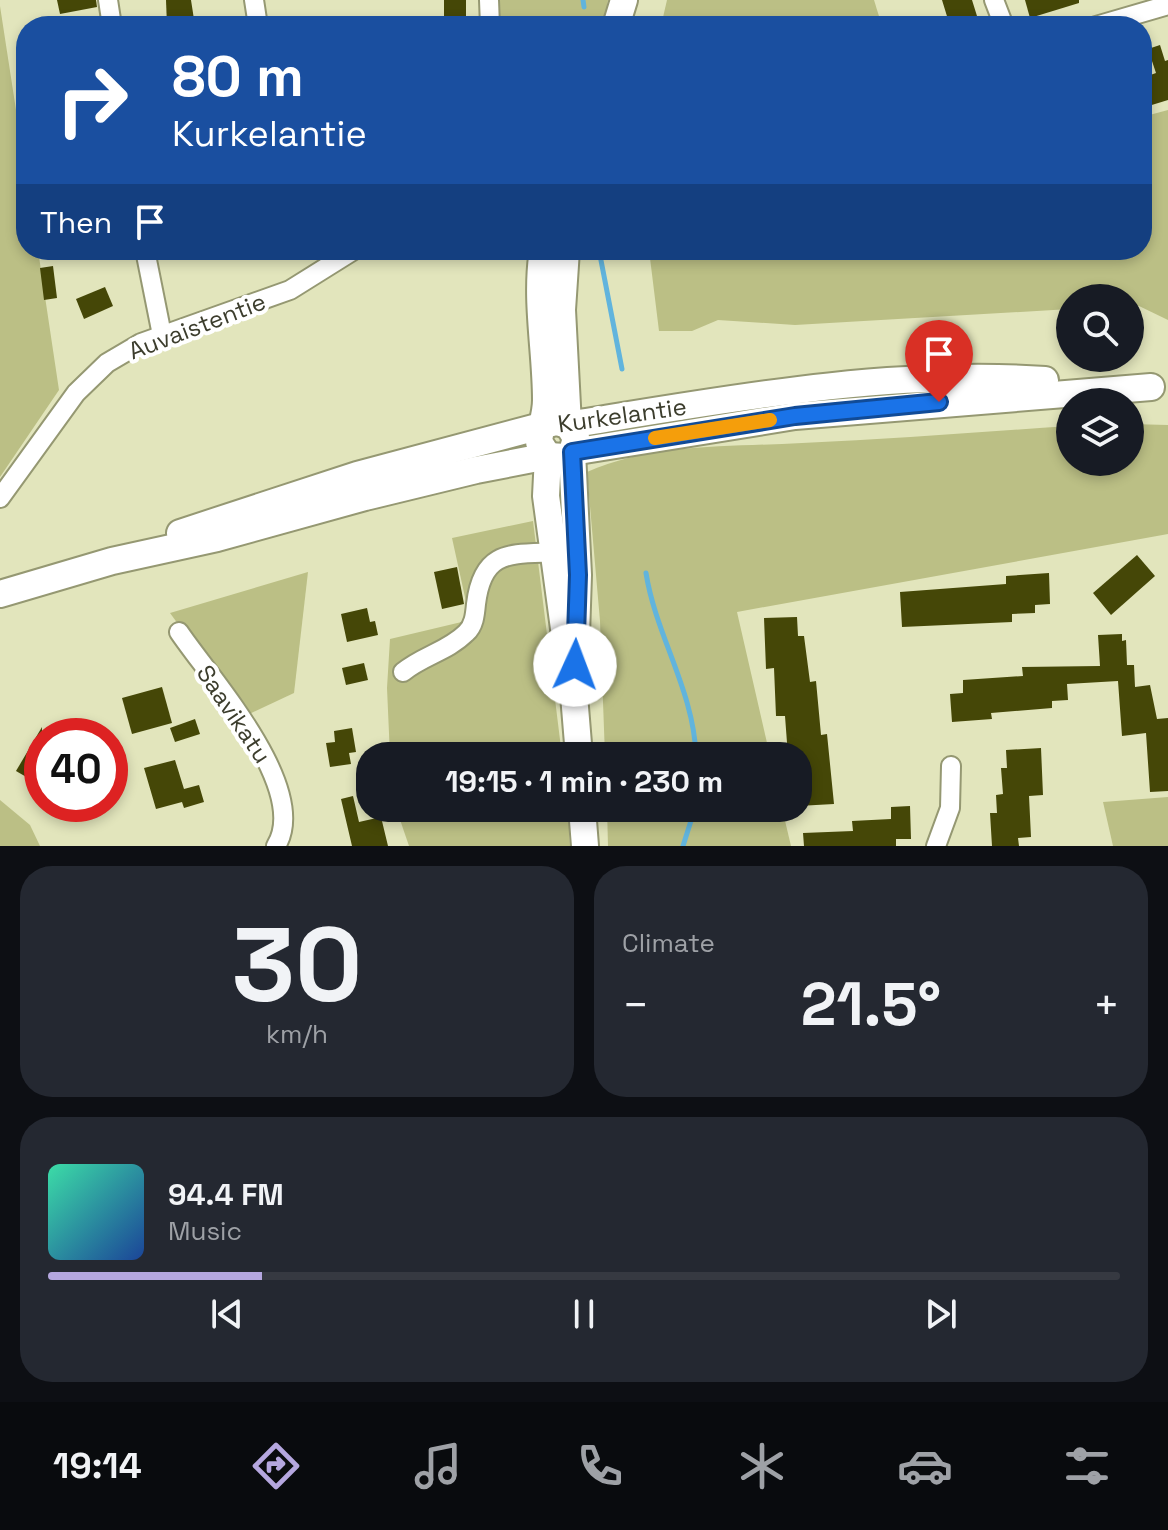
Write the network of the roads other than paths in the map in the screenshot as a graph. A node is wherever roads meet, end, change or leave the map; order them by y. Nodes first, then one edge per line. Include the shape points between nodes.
1 (1168, 5) edge
2 (1130, 16) edge
3 (147, 260) edge
4 (339, 260) edge
5 (544, 260) edge
6 (565, 260) edge
7 (162, 335) junction
8 (1160, 387) edge
9 (556, 426) junction
10 (560, 454) junction
11 (0, 498) edge
12 (564, 552) junction
13 (112, 561) junction
14 (0, 594) edge
15 (179, 632) dead end
16 (403, 672) dead end
17 (578, 742) edge
18 (951, 766) dead end
19 (583, 822) edge
20 (276, 846) edge
21 (585, 846) edge
22 (936, 846) edge

1 - 2 street
3 - 7 street
4 - 7 street, Auvaistentie via 265,301
5 - 9 street
6 - 9 street
7 - 11 street, Auvaistentie via 123,352 91,376
8 - 9 street, Kurkelantie via 1022,378 894,383 794,390
8 - 10 street, Kurkelantie via 795,416
9 - 10 street via 539,442
9 - 13 street, Kurkelantie via 357,475 214,520
10 - 12 street via 546,496
10 - 13 street, Kurkelantie
12 - 16 street via 509,555 486,567 468,632
12 - 17 street
13 - 14 street, Kurkelantie
15 - 20 street, Saavikatu via 270,766 283,822
18 - 22 street via 950,808
19 - 21 street

